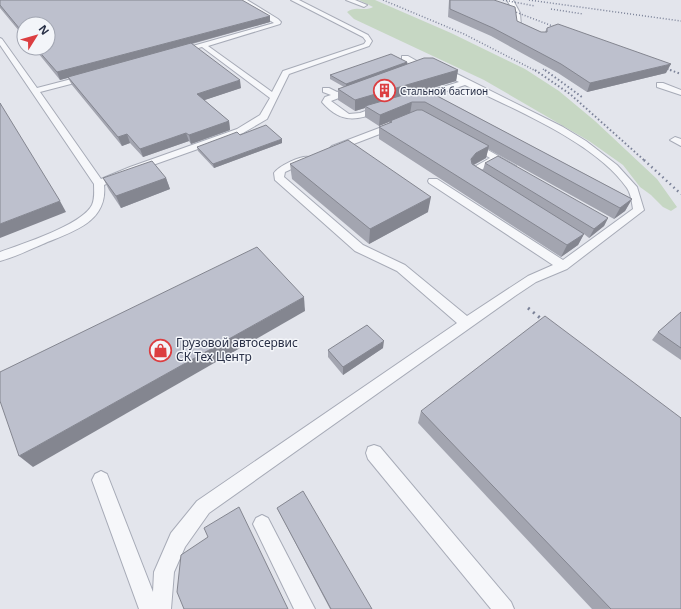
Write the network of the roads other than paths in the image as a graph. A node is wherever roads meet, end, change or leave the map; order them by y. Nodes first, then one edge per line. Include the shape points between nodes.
1 (244, 0) edge
2 (294, 0) edge
3 (350, 0) edge
4 (510, 0) edge
5 (364, 5) dead end
6 (534, 35) edge
7 (0, 40) edge
8 (203, 45) junction
9 (172, 54) edge
10 (405, 64) edge
11 (96, 74) edge
12 (466, 82) junction
13 (660, 85) dead end
14 (363, 86) edge
15 (326, 90) dead end
16 (35, 91) junction
17 (681, 93) edge
18 (341, 94) junction
19 (274, 97) junction
20 (408, 100) edge
21 (393, 105) edge
22 (407, 120) edge
23 (463, 138) edge
24 (329, 150) edge
25 (314, 156) edge
26 (497, 158) junction
27 (523, 173) edge
28 (433, 182) dead end
29 (99, 184) junction
30 (491, 184) edge
31 (603, 219) edge
32 (616, 227) junction
33 (0, 257) edge
34 (563, 266) junction
35 (466, 323) junction
36 (374, 453) dead end
37 (101, 480) dead end
38 (262, 524) dead end
39 (149, 609) edge
40 (161, 609) edge
41 (305, 609) edge
42 (504, 609) edge

1 - 8 lane via 276,20 277,24
2 - 19 lane via 366,36 369,41 367,45 286,73
3 - 5 lane
4 - 6 lane via 518,13 518,27
7 - 16 lane
8 - 9 lane
8 - 19 lane
10 - 12 lane via 433,65
11 - 16 lane
12 - 20 lane
12 - 32 lane via 560,129 614,167 633,189 640,210
13 - 17 lane
14 - 18 lane
15 - 18 lane via 333,94
16 - 29 lane
18 - 21 lane via 326,102 350,117
19 - 29 lane via 264,117 240,131 133,168
22 - 24 lane
23 - 26 lane
25 - 35 lane via 281,170 279,178 359,248 401,268
26 - 27 lane
26 - 30 lane via 474,170 478,176
28 - 34 lane
29 - 33 lane via 101,193 98,205 89,216 74,227
31 - 32 lane
32 - 34 lane via 587,244
34 - 35 lane via 532,280
35 - 40 lane via 202,507 178,540 164,572
36 - 42 lane
37 - 39 lane
38 - 41 lane

